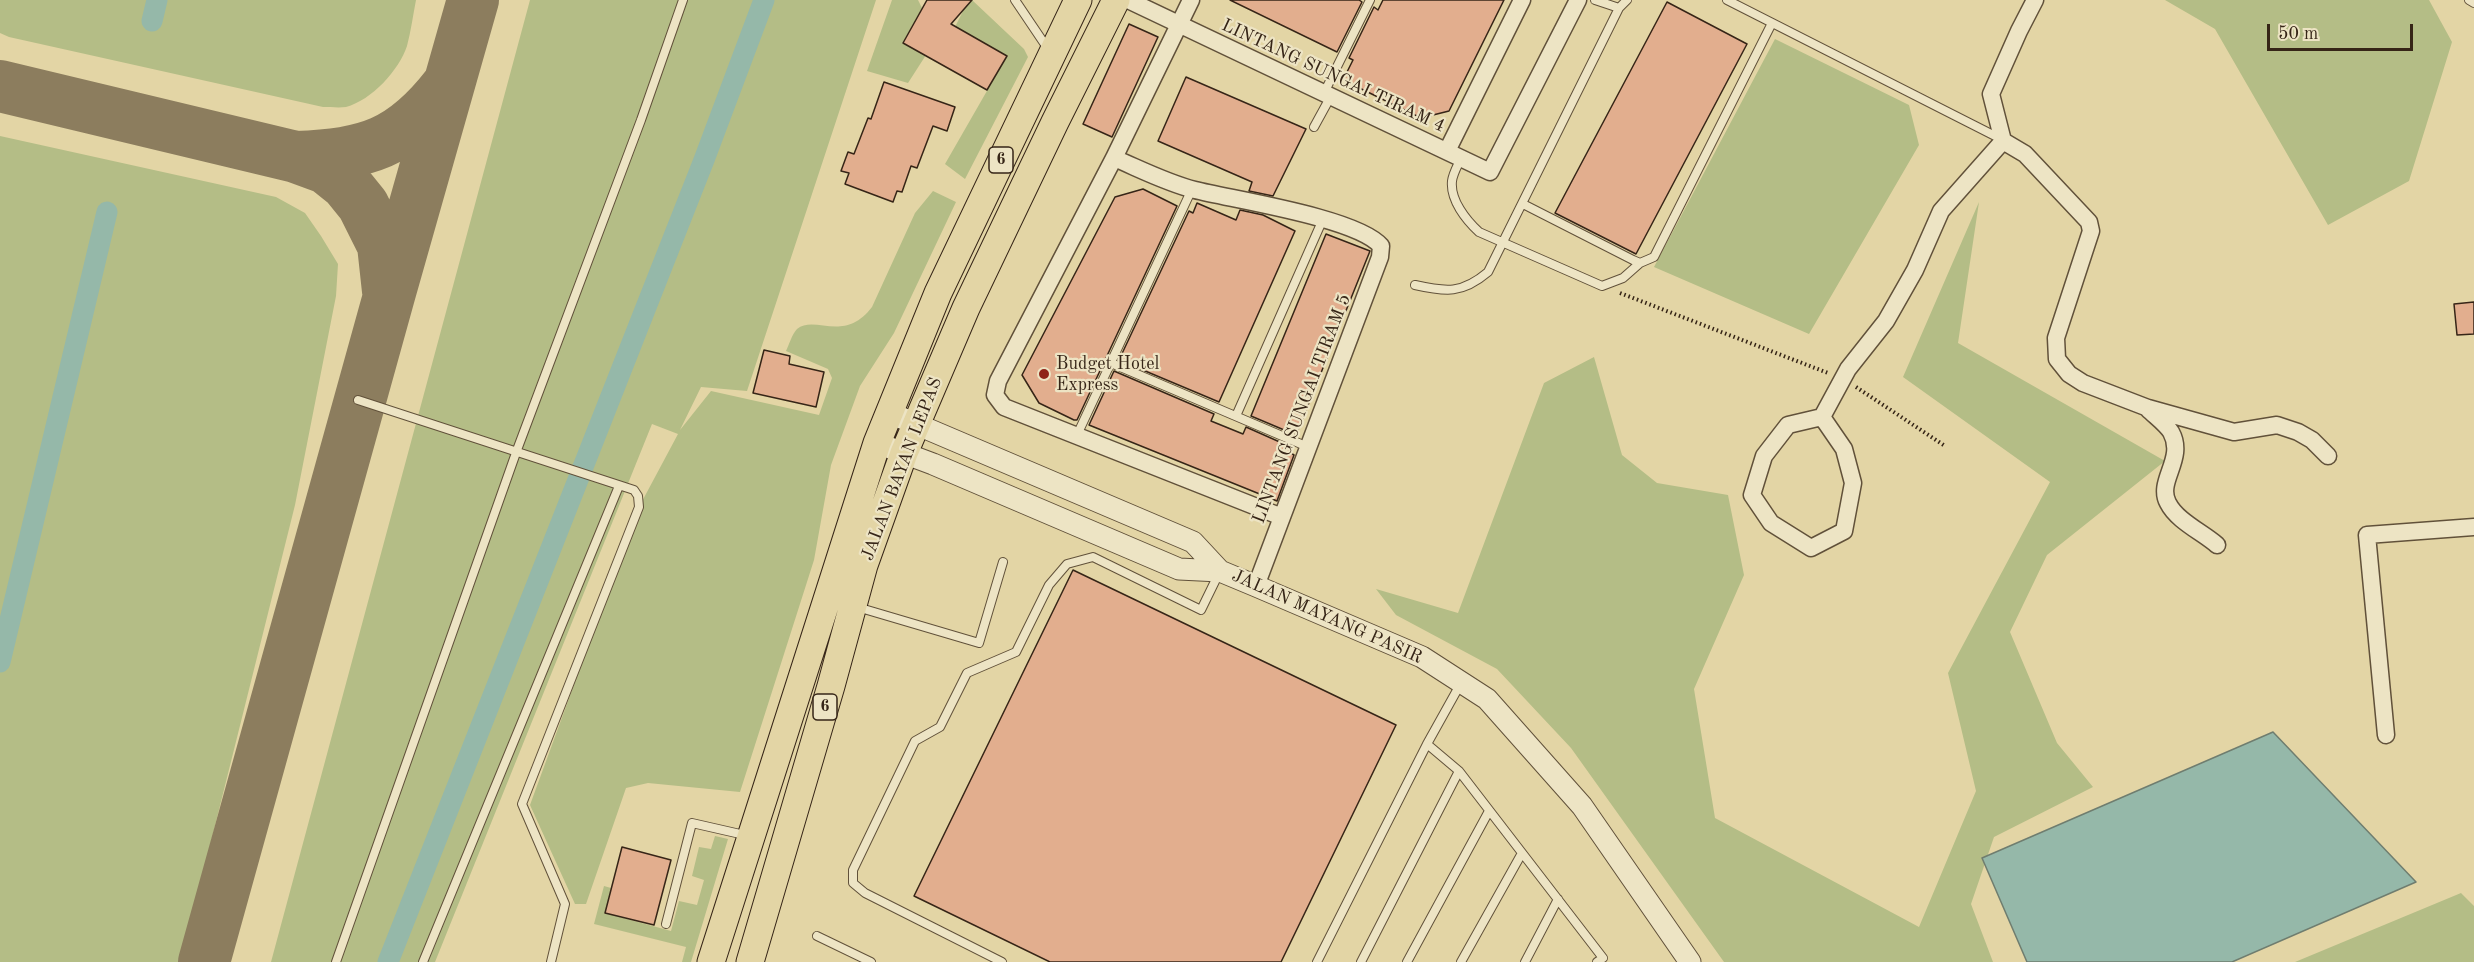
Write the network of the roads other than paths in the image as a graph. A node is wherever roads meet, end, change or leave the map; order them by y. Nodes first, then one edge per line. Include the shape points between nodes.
1 (683, 0) edge
2 (1015, 0) edge
3 (1078, 0) edge
4 (1116, 0) edge
5 (1128, 0) edge
6 (1191, 0) edge
7 (1370, 0) edge
8 (1522, 0) edge
9 (1578, 0) edge
10 (1595, 0) edge
11 (1627, 0) edge
12 (1726, 0) edge
13 (2036, 0) edge
14 (2469, 0) edge
15 (2474, 3) edge
16 (1619, 8) junction
17 (1772, 23) junction
18 (1179, 24) junction
19 (1052, 54) junction
20 (1328, 95) junction
21 (1314, 127) dead end
22 (2003, 141) junction
23 (1454, 154) junction
24 (1114, 158) junction
25 (1192, 189) junction
26 (1523, 204) junction
27 (1323, 219) junction
28 (1504, 241) junction
29 (1641, 263) junction
30 (1415, 285) dead end
31 (926, 321) junction
32 (1111, 363) junction
33 (358, 400) dead end
34 (2148, 408) junction
35 (890, 413) junction
36 (1236, 416) junction
37 (1822, 417) junction
38 (918, 424) junction
39 (1077, 435) junction
40 (877, 443) junction
41 (1308, 447) junction
42 (517, 450) junction
43 (904, 453) junction
44 (2328, 456) dead end
45 (620, 486) junction
46 (1282, 517) junction
47 (2474, 527) edge
48 (843, 545) junction
49 (2217, 545) dead end
50 (1003, 562) dead end
51 (1220, 571) junction
52 (1256, 585) junction
53 (853, 606) junction
54 (1461, 682) junction
55 (2386, 735) dead end
56 (1427, 744) junction
57 (1459, 771) junction
58 (1489, 811) junction
59 (753, 836) junction
60 (1522, 853) junction
61 (1558, 899) junction
62 (666, 924) dead end
63 (817, 936) dead end
64 (336, 962) edge
65 (423, 962) edge
66 (551, 962) edge
67 (711, 962) edge
68 (750, 962) edge
69 (872, 962) edge
70 (1002, 962) edge
71 (1317, 962) edge
72 (1361, 962) edge
73 (1407, 962) edge
74 (1461, 962) edge
75 (1525, 962) edge
76 (1598, 962) edge
77 (1690, 962) edge

1 - 42 lane
2 - 19 lane
3 - 19 highway, JALAN BAYAN LEPAS / 6
4 - 38 highway, JALAN BAYAN LEPAS / 6 via 966,308
5 - 18 street, LINTANG SUNGAI TIRAM 4
6 - 18 street
7 - 20 lane
8 - 23 street
9 - 23 street, LINTANG SUNGAI TIRAM 4 via 1490,172
10 - 16 lane
11 - 16 lane
12 - 17 lane
13 - 22 street via 1991,94
14 - 15 lane
16 - 26 lane
17 - 22 lane
17 - 29 lane via 1654,257
18 - 20 street, LINTANG SUNGAI TIRAM 4
18 - 24 street
19 - 31 highway, JALAN BAYAN LEPAS / 6
20 - 21 lane
20 - 23 street, LINTANG SUNGAI TIRAM 4
22 - 34 street via 2025,154 2089,222 2091,231 2056,338 2057,359 2083,383
22 - 37 street via 1941,211 1915,270 1886,321 1843,378
23 - 28 lane via 1453,193 1467,222 1479,232
24 - 25 street
24 - 39 street via 998,381 995,395 1004,407
25 - 27 street
25 - 32 lane
26 - 28 lane
26 - 29 lane
27 - 36 lane
27 - 41 street, LINTANG SUNGAI TIRAM 5 via 1373,237 1381,246
28 - 29 lane via 1602,286 1623,278
28 - 30 lane via 1488,272 1469,285 1453,291
31 - 35 highway, JALAN BAYAN LEPAS / 6
31 - 48 highway via 885,386 858,454
32 - 36 lane
32 - 39 lane
33 - 42 lane
34 - 44 street via 2234,432 2277,425 2312,440
34 - 49 street via 2170,432 2174,446 2176,458 2164,490 2166,501
35 - 38 street, JALAN MAYANG PASIR
35 - 40 highway, JALAN BAYAN LEPAS / 6
36 - 41 lane
37 - 37 street via 1844,448 1853,483 1844,531 1811,548 1771,524 1752,495 1764,456 1788,425
38 - 43 highway, JALAN BAYAN LEPAS / 6
38 - 51 street, JALAN MAYANG PASIR via 1193,542
39 - 46 street
40 - 43 street, JALAN MAYANG PASIR
40 - 48 highway, JALAN BAYAN LEPAS / 6
41 - 46 street, LINTANG SUNGAI TIRAM 5
42 - 45 lane
42 - 64 lane
43 - 51 street, JALAN MAYANG PASIR via 1179,569
43 - 53 highway, JALAN BAYAN LEPAS / 6
45 - 65 lane
45 - 66 lane via 634,490 639,507 522,804 565,904
46 - 52 street, LINTANG SUNGAI TIRAM 5
47 - 55 street via 2367,535
48 - 59 highway, JALAN BAYAN LEPAS / 6
50 - 53 lane via 979,643
51 - 52 street, JALAN MAYANG PASIR
51 - 70 lane via 1201,610 1094,556 1067,564 1049,585 1016,652 967,673 940,727 915,741 853,870 853,883 865,893
52 - 54 street, JALAN MAYANG PASIR via 1422,657
53 - 68 highway, JALAN BAYAN LEPAS / 6
54 - 56 lane
54 - 77 street, JALAN MAYANG PASIR via 1487,699 1582,806
56 - 57 lane
56 - 71 lane
57 - 58 lane
57 - 72 lane
58 - 60 lane
58 - 73 lane
59 - 62 lane via 693,823
59 - 67 highway, JALAN BAYAN LEPAS / 6
60 - 61 lane
60 - 74 lane
61 - 75 lane
61 - 76 lane via 1603,958
63 - 69 lane

